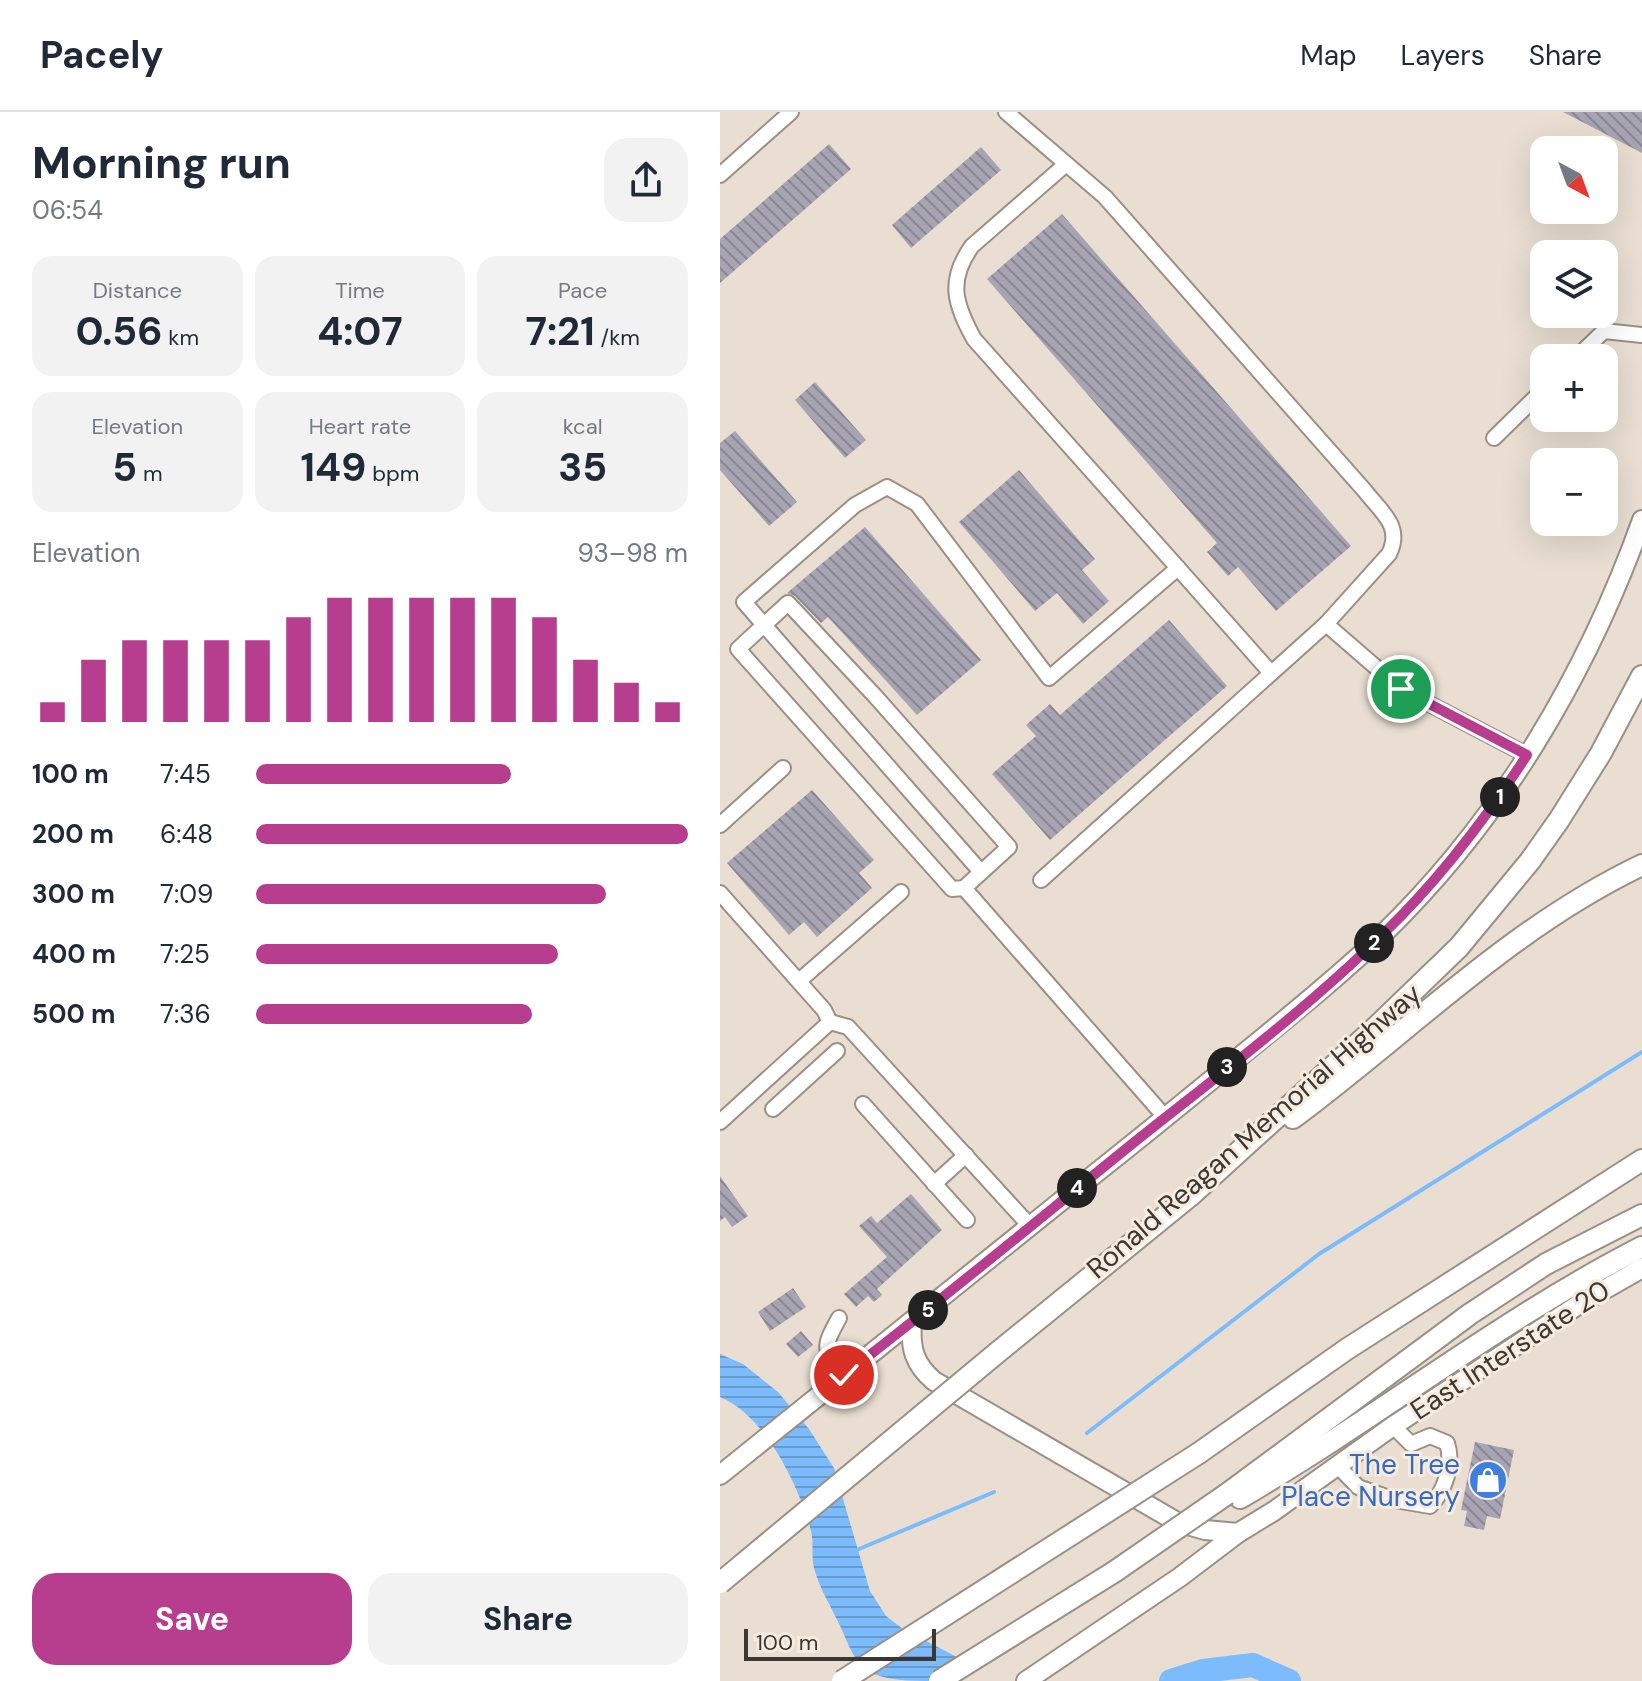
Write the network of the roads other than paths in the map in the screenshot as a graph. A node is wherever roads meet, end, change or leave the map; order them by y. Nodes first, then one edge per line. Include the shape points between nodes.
1 (791, 112) edge
2 (1006, 112) edge
3 (1065, 165) junction
4 (720, 175) edge
5 (1642, 335) edge
6 (1591, 344) edge
7 (1530, 403) edge
8 (1494, 438) dead end
9 (1642, 520) edge
10 (1178, 568) junction
11 (1326, 624) junction
12 (764, 625) junction
13 (1271, 673) junction
14 (1642, 676) edge
15 (1527, 755) junction
16 (783, 768) dead end
17 (720, 825) edge
18 (1642, 865) edge
19 (981, 872) junction
20 (1041, 880) dead end
21 (958, 889) junction
22 (901, 892) dead end
23 (720, 893) edge
24 (799, 981) junction
25 (830, 1022) junction
26 (837, 1051) dead end
27 (786, 1063) junction
28 (803, 1082) junction
29 (863, 1104) dead end
30 (773, 1109) dead end
31 (1165, 1117) junction
32 (720, 1122) edge
33 (966, 1155) junction
34 (1642, 1160) edge
35 (934, 1184) junction
36 (1190, 1196) junction
37 (1642, 1215) edge
38 (967, 1220) dead end
39 (1030, 1226) junction
40 (1642, 1247) edge
41 (1642, 1268) edge
42 (839, 1318) dead end
43 (912, 1322) junction
44 (840, 1378) junction
45 (1393, 1426) junction
46 (1337, 1465) junction
47 (720, 1475) edge
48 (1230, 1498) junction
49 (1238, 1533) junction
50 (720, 1583) edge
51 (842, 1681) edge
52 (939, 1681) edge
53 (1026, 1681) edge

1 - 4 street
2 - 3 street
3 - 10 street via 960,262 958,310 974,339
3 - 11 street via 1105,197 1394,529 1389,554
5 - 6 street via 1604,331
7 - 8 street
9 - 15 main road via 1588,649
10 - 12 street via 1049,678 917,504 887,487 855,505 744,602
10 - 13 street
11 - 13 street
11 - 15 street via 1401,689
12 - 19 street
12 - 19 street via 788,603 1009,847
12 - 21 street via 738,649
13 - 20 street
14 - 36 highway, Ronald Reagan Memorial Highway via 1559,820 1484,919 1373,1030
15 - 31 main road via 1457,853 1384,934
16 - 17 street
18 - 36 highway via 1506,946
19 - 21 street
21 - 31 street
22 - 24 street
23 - 24 street
24 - 25 street
25 - 27 street
25 - 33 street via 848,1027
26 - 28 street
27 - 28 street
27 - 32 street
28 - 30 street
29 - 35 street
31 - 39 main road
33 - 35 street
33 - 39 street
34 - 51 highway, bridge
35 - 38 street
36 - 50 highway, Ronald Reagan Memorial Highway, bridge
37 - 48 highway via 1546,1264 1470,1314
39 - 43 main road
40 - 48 highway via 1313,1456
41 - 45 main road, East Interstate 20
42 - 44 street via 825,1345
43 - 44 main road
43 - 49 main road via 916,1362 934,1381 1177,1522
44 - 47 main road
45 - 46 main road, East Interstate 20
45 - 46 street via 1411,1444 1430,1436 1447,1443 1451,1454 1442,1494 1430,1506 1358,1487
46 - 49 main road, East Interstate 20
48 - 52 highway, bridge
49 - 53 main road, East Interstate 20

